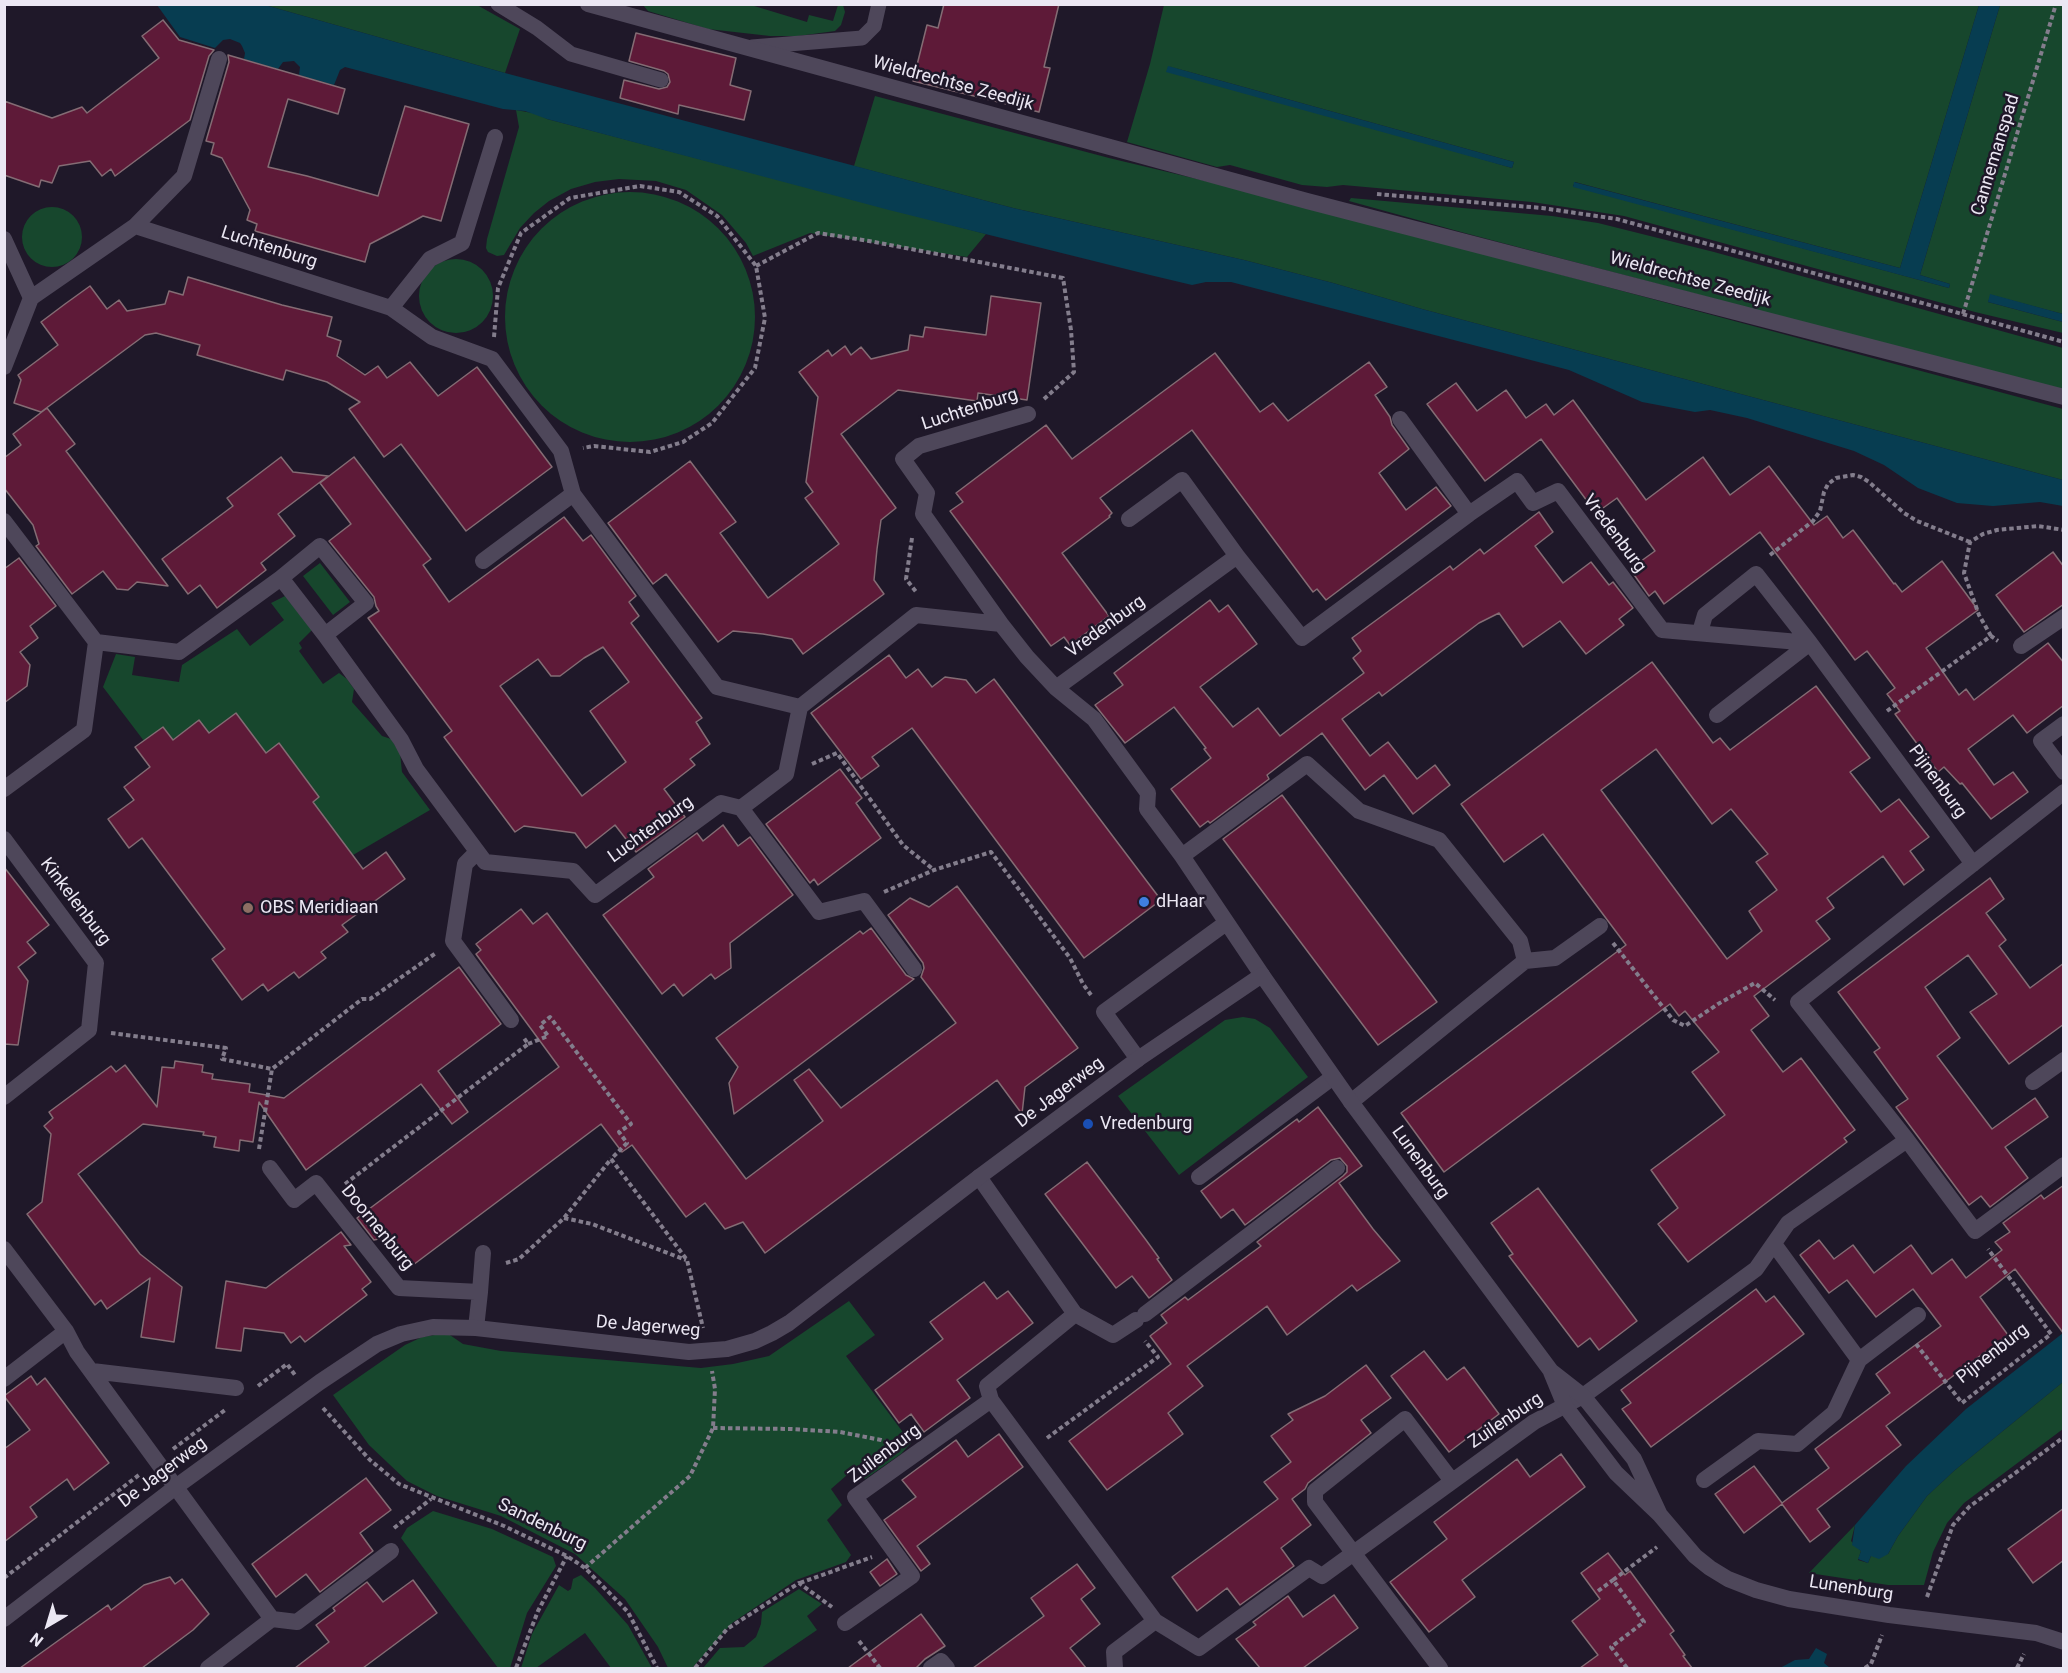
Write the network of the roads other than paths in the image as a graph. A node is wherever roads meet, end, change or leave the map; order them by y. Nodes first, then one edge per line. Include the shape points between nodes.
1 (498, 4) edge
2 (588, 4) edge
3 (879, 4) edge
4 (610, 7) edge
5 (747, 47) junction
6 (219, 59) dead end
7 (661, 80) dead end
8 (495, 137) dead end
9 (135, 226) junction
10 (4, 239) edge
11 (31, 298) junction
12 (391, 308) junction
13 (4, 367) edge
14 (2064, 397) edge
15 (1028, 414) road end
16 (1400, 419) dead end
17 (573, 494) junction
18 (1469, 514) junction
19 (1129, 519) dead end
20 (4, 521) edge
21 (1237, 556) junction
22 (483, 561) dead end
23 (281, 578) junction
24 (2064, 617) edge
25 (1001, 624) junction
26 (1700, 632) junction
27 (326, 634) junction
28 (96, 642) junction
29 (1810, 643) junction
30 (2021, 646) road end
31 (1056, 688) junction
32 (800, 707) junction
33 (1717, 715) dead end
34 (2064, 724) edge
35 (2064, 772) edge
36 (4, 789) edge
37 (2064, 792) edge
38 (741, 808) junction
39 (4, 839) edge
40 (477, 852) junction
41 (1182, 856) junction
42 (1973, 864) junction
43 (1226, 923) junction
44 (1600, 926) road end
45 (1525, 961) junction
46 (914, 969) dead end
47 (1262, 975) junction
48 (511, 1020) road end
49 (1138, 1059) junction
50 (2064, 1060) edge
51 (1334, 1077) junction
52 (2033, 1082) dead end
53 (4, 1097) edge
54 (1352, 1102) junction
55 (1907, 1140) junction
56 (2064, 1165) edge
57 (270, 1168) road end
58 (1337, 1168) dead end
59 (979, 1177) junction
60 (1199, 1177) dead end
61 (1774, 1244) junction
62 (4, 1249) edge
63 (483, 1253) dead end
64 (480, 1292) junction
65 (1075, 1314) junction
66 (1918, 1316) dead end
67 (476, 1328) junction
68 (66, 1330) junction
69 (1859, 1360) junction
70 (92, 1371) junction
71 (1551, 1371) junction
72 (4, 1379) edge
73 (236, 1388) dead end
74 (1583, 1396) junction
75 (992, 1400) junction
76 (1564, 1406) junction
77 (1704, 1480) dead end
78 (1452, 1481) junction
79 (177, 1486) junction
80 (1660, 1515) junction
81 (391, 1551) road end
82 (1353, 1554) junction
83 (4, 1619) edge
84 (272, 1619) junction
85 (1155, 1621) junction
86 (845, 1623) road end
87 (2064, 1642) edge
88 (208, 1668) edge
89 (931, 1668) edge
90 (947, 1668) edge
91 (1115, 1668) edge
92 (1440, 1668) edge

1 - 7 lane via 571,54
2 - 4 street, Wieldrechtse Zeedijk
3 - 5 lane via 874,26 862,38
4 - 5 street, Wieldrechtse Zeedijk
5 - 14 street, Wieldrechtse Zeedijk via 1307,201
6 - 9 street via 184,176
8 - 12 street via 462,243 430,260
9 - 11 street
9 - 12 street, Luchtenburg
10 - 11 street
11 - 13 street
12 - 17 street, Luchtenburg via 432,338 492,358 561,451
15 - 25 street, Luchtenburg via 919,446 903,459 927,493 923,514
16 - 18 street
17 - 22 street
17 - 32 street via 717,687
18 - 21 street, Vredenburg via 1302,638
18 - 26 street, Vredenburg via 1517,481 1533,503 1557,491 1662,630
19 - 21 street, Vredenburg via 1182,480
20 - 28 street
21 - 31 street, Vredenburg
23 - 27 street
23 - 27 street via 321,546 366,603
23 - 28 street via 179,652
24 - 30 street
25 - 31 street
25 - 32 street via 916,615
26 - 29 street, Vredenburg
26 - 29 street via 1705,615 1756,574
27 - 40 street
28 - 36 street via 84,730
29 - 33 street
29 - 42 street, Pijnenburg
31 - 41 street via 1094,719 1148,793 1147,809
32 - 38 street via 786,774
34 - 35 street via 2041,741
37 - 42 street
38 - 40 street, Luchtenburg via 721,803 595,895 573,871 485,862
38 - 46 street via 819,912 864,901
39 - 53 street, Kinkelenburg via 96,963 89,1030
40 - 48 street via 465,864 453,941
41 - 43 street
41 - 45 street via 1307,764 1359,811 1439,840 1520,940
42 - 55 street via 1798,1002
43 - 47 street
43 - 49 street via 1104,1012
44 - 45 street via 1555,958
45 - 54 street
47 - 49 street, De Jagerweg
47 - 51 street, Lunenburg
49 - 59 street, De Jagerweg
50 - 52 street
51 - 54 street, Lunenburg
51 - 60 street
54 - 71 street, Lunenburg
55 - 56 street via 1975,1231
55 - 61 street via 1788,1223
57 - 64 street, Doornenburg via 294,1200 316,1183 399,1288
58 - 65 street via 1113,1335
59 - 65 street
59 - 67 street, De Jagerweg via 789,1323 755,1341 709,1352 670,1351
61 - 69 street
61 - 74 street via 1756,1269
62 - 68 street
63 - 64 street
64 - 67 street
65 - 75 street via 987,1386
66 - 69 street
67 - 79 street, De Jagerweg via 433,1327 377,1344
68 - 70 street
68 - 72 street
69 - 77 street via 1834,1413 1797,1444 1758,1441
70 - 73 street
70 - 79 street
71 - 74 street, Lunenburg
71 - 76 street, Lunenburg
74 - 76 street, Zuilenburg
74 - 80 street, Lunenburg via 1634,1459
75 - 85 street, Zuilenburg
75 - 86 street, Zuilenburg via 855,1497 912,1576
76 - 78 street, Zuilenburg via 1534,1422
76 - 80 street, Lunenburg via 1616,1473
78 - 82 street, Zuilenburg
78 - 82 street via 1405,1419 1315,1491 1315,1502
79 - 83 street, De Jagerweg
79 - 84 street
80 - 87 street, Lunenburg via 1710,1568 1756,1590 1889,1615 2036,1633
81 - 84 street via 297,1622
82 - 85 street, Zuilenburg via 1322,1576 1310,1568 1199,1648
82 - 92 street
84 - 88 street
85 - 91 street via 1114,1652
89 - 90 street via 941,1661

